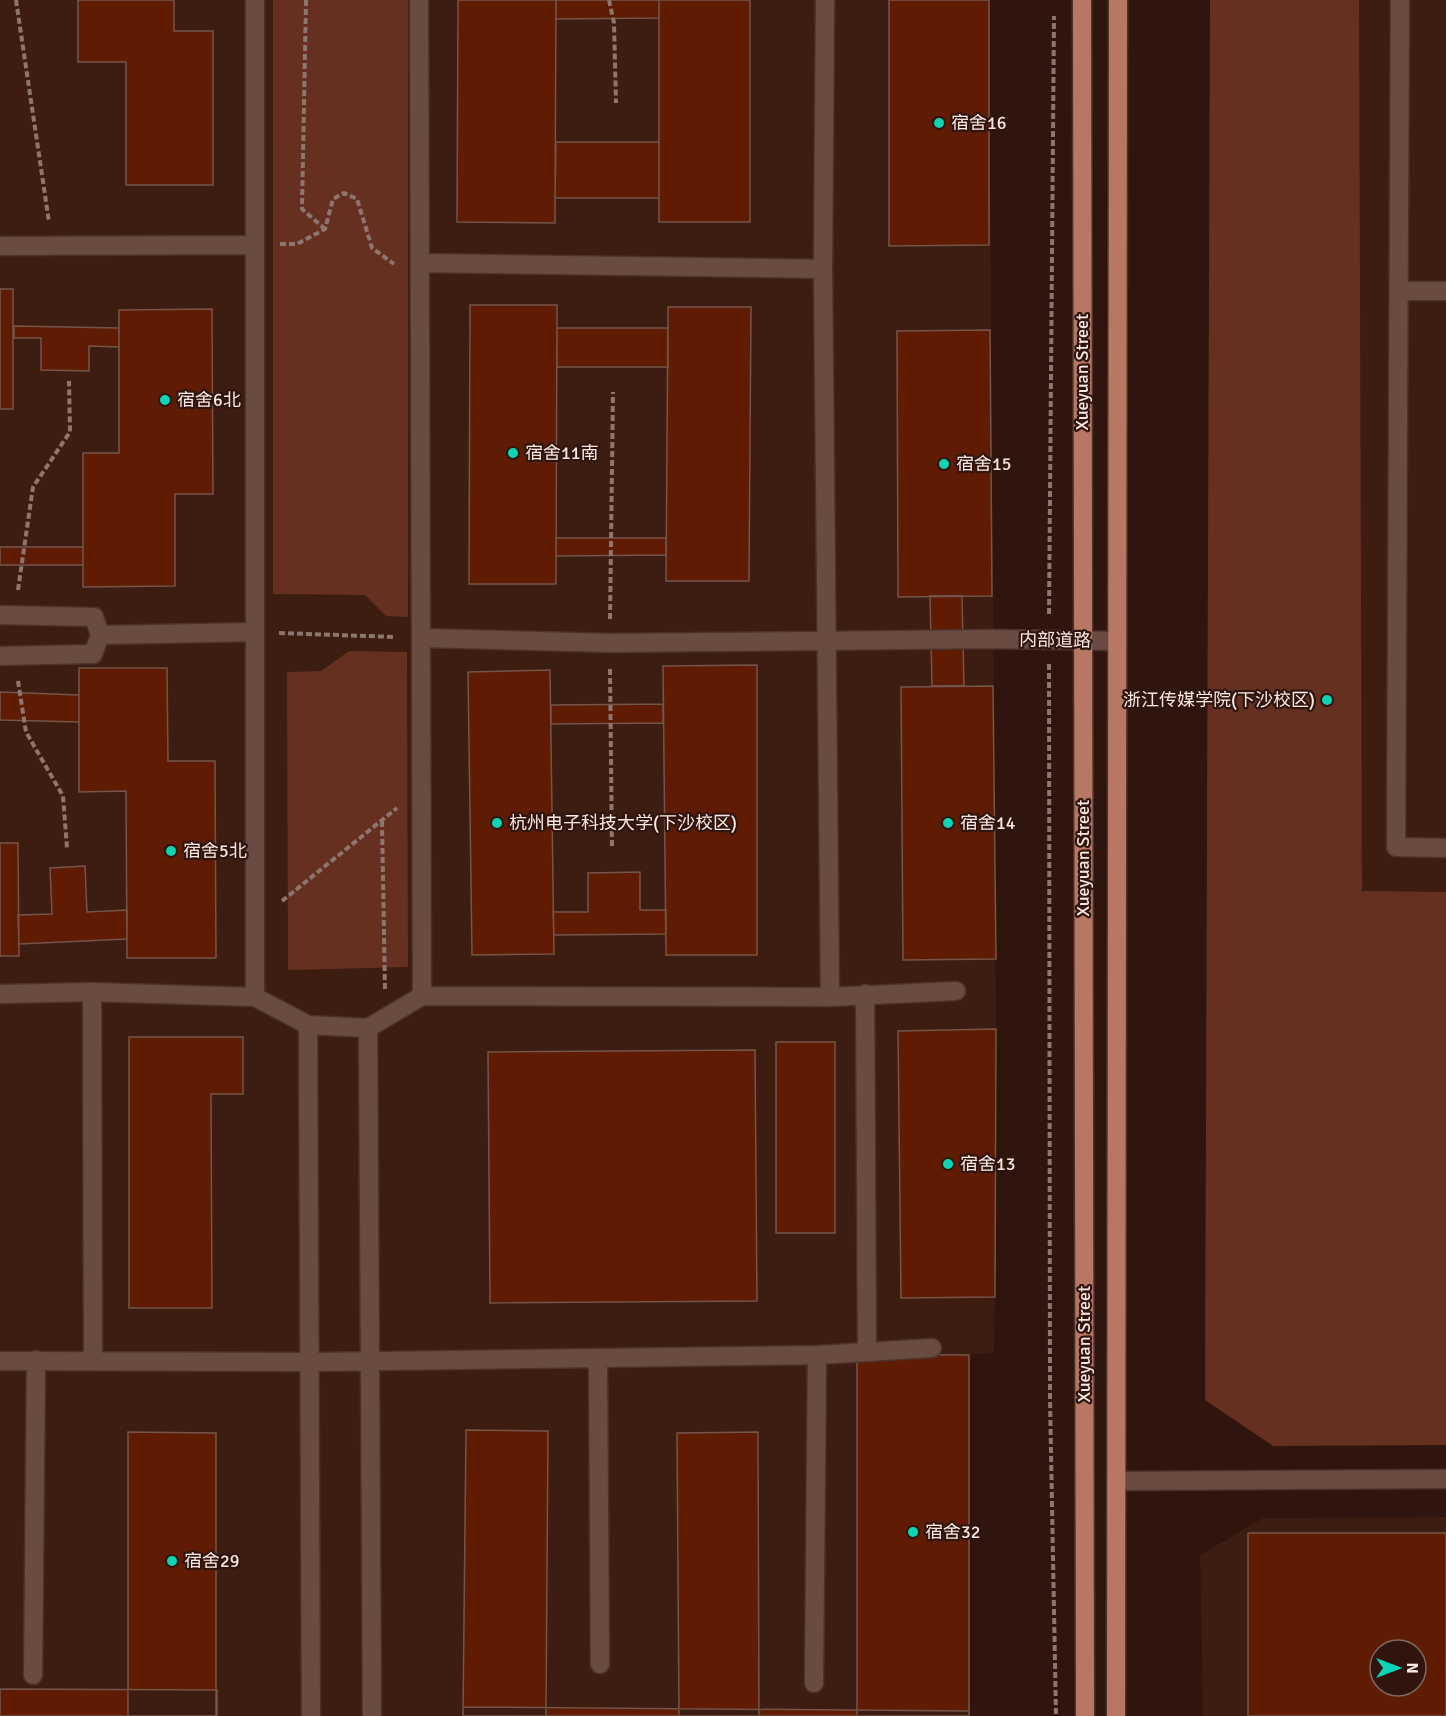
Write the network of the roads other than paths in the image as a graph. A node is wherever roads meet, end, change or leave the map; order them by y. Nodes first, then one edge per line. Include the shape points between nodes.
1 (255, 0) edge
2 (419, 0) edge
3 (825, 0) edge
4 (1082, 0) edge
5 (1118, 0) edge
6 (1400, 0) edge
7 (253, 245) junction
8 (0, 246) edge
9 (420, 263) junction
10 (823, 269) junction
11 (1400, 291) junction
12 (1446, 291) edge
13 (0, 615) edge
14 (255, 632) junction
15 (100, 635) junction
16 (423, 638) junction
17 (825, 640) junction
18 (1083, 640) junction
19 (1117, 641) junction
20 (0, 656) edge
21 (1446, 848) edge
22 (956, 991) dead end
23 (92, 992) junction
24 (0, 994) edge
25 (866, 994) junction
26 (423, 996) junction
27 (255, 997) junction
28 (830, 997) junction
29 (308, 1025) junction
30 (368, 1028) junction
31 (932, 1348) dead end
32 (867, 1350) junction
33 (817, 1355) junction
34 (598, 1358) junction
35 (93, 1359) junction
36 (36, 1360) junction
37 (0, 1361) edge
38 (370, 1361) junction
39 (310, 1362) junction
40 (1446, 1479) edge
41 (1117, 1481) junction
42 (600, 1664) dead end
43 (33, 1675) dead end
44 (814, 1683) dead end
45 (311, 1716) edge
46 (372, 1716) edge
47 (1085, 1716) edge
48 (1116, 1716) edge

1 - 7 street
2 - 9 street
3 - 10 street
4 - 18 main road, Xueyuan Street
5 - 19 main road, Xueyuan Street
6 - 11 street
7 - 8 street
7 - 14 street
9 - 10 street
9 - 16 street
10 - 17 street
11 - 12 street
11 - 21 street via 1396,848
13 - 15 street via 94,616
14 - 15 street
14 - 27 street
15 - 20 street via 93,654
16 - 17 street, 内部道路 via 610,643
16 - 26 street
17 - 18 street, 内部道路
17 - 28 street
18 - 19 street, 内部道路
18 - 47 main road, Xueyuan Street
19 - 41 main road, Xueyuan Street
22 - 25 street
23 - 24 street
23 - 27 street
23 - 35 street
25 - 28 street
25 - 32 street
26 - 28 street
26 - 30 street
27 - 29 street
29 - 30 street
29 - 39 street
30 - 38 street
31 - 32 street
32 - 33 street
33 - 34 street
33 - 44 street
34 - 38 street
34 - 42 street
35 - 36 street
35 - 39 street
36 - 37 street
36 - 43 street
38 - 39 street
38 - 46 street
39 - 45 street
40 - 41 street
41 - 48 main road, Xueyuan Street

